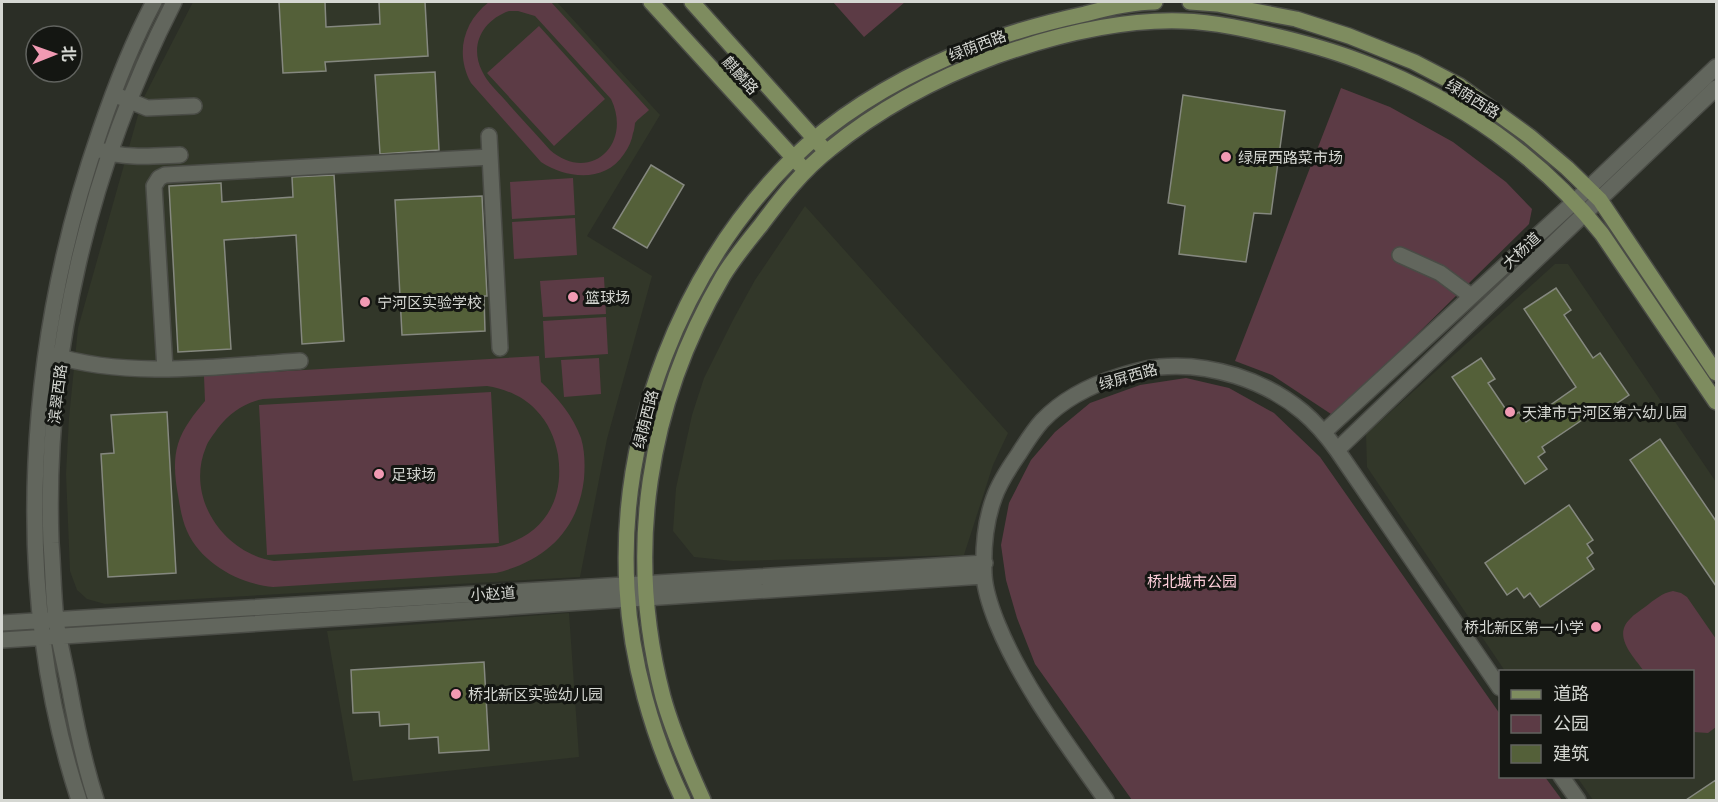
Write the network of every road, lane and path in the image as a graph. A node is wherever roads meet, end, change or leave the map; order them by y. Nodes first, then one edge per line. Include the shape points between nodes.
1 (154, 2) edge
2 (174, 2) edge
3 (651, 2) edge
4 (692, 2) edge
5 (1147, 2) edge
6 (1155, 2) edge
7 (1184, 2) edge
8 (1190, 2) edge
9 (1182, 21) junction
10 (1147, 22) junction
11 (1716, 67) edge
12 (1716, 88) edge
13 (113, 94) junction
14 (128, 100) junction
15 (194, 106) dead end
16 (489, 136) dead end
17 (816, 139) junction
18 (94, 148) junction
19 (826, 152) junction
20 (109, 153) junction
21 (180, 155) dead end
22 (490, 157) junction
23 (793, 158) junction
24 (806, 171) junction
25 (1587, 188) junction
26 (1600, 200) junction
27 (1574, 202) junction
28 (1586, 214) junction
29 (1400, 255) dead end
30 (1471, 296) junction
31 (500, 348) dead end
32 (54, 356) junction
33 (300, 361) dead end
34 (165, 369) junction
35 (1716, 373) edge
36 (1716, 402) edge
37 (1324, 432) junction
38 (1336, 450) junction
39 (984, 569) junction
40 (647, 591) junction
41 (627, 592) junction
42 (56, 619) junction
43 (40, 621) junction
44 (2, 623) edge
45 (59, 636) junction
46 (42, 637) junction
47 (2, 640) edge
48 (1499, 687) edge
49 (1562, 778) edge
50 (79, 801) edge
51 (96, 801) edge
52 (683, 801) edge
53 (704, 801) edge
54 (1106, 801) edge
55 (1578, 801) edge

1 - 13 street, 滨翠西路
2 - 14 street, 滨翠西路
3 - 23 main road, 麒麟路
4 - 17 main road, 麒麟路
5 - 6 main road, 绿荫西路
5 - 10 main road
5 - 17 main road, 绿荫西路 via 1046,22 972,47 902,80
7 - 9 main road
8 - 25 main road, 绿荫西路 via 1296,19 1414,62 1460,86 1529,136
9 - 10 main road, 绿荫西路
9 - 27 main road, 绿荫西路 via 1253,30 1334,51 1404,78 1473,117 1529,159
10 - 19 main road, 绿荫西路 via 1047,40 977,63 915,92
11 - 25 street, 大杨道
12 - 26 street, 大杨道
13 - 14 street
13 - 18 street, 滨翠西路
14 - 15 street via 147,108
14 - 20 street, 滨翠西路
16 - 22 street
17 - 19 main road, 麒麟路
17 - 23 main road, 绿荫西路
18 - 20 street
18 - 32 street, 滨翠西路 via 57,292
19 - 24 main road, 绿荫西路
20 - 21 street via 141,157
20 - 32 street, 滨翠西路
22 - 31 street
22 - 34 street via 159,178 154,186
23 - 24 main road, 麒麟路
23 - 41 main road, 绿荫西路 via 719,249 689,302 661,365 633,468
24 - 40 main road, 绿荫西路 via 725,273 679,366 661,423 650,481 645,531
25 - 26 main road, 绿荫西路
25 - 27 street, 大杨道
26 - 28 street, 大杨道
26 - 35 main road, 绿荫西路
27 - 28 main road, 绿荫西路
27 - 30 street, 大杨道
28 - 36 main road, 绿荫西路
28 - 38 street, 大杨道
29 - 30 street via 1440,273
30 - 37 street, 大杨道
32 - 34 street via 131,369
32 - 42 street, 滨翠西路 via 50,462
32 - 43 street, 滨翠西路 via 39,418 35,512
33 - 34 street
37 - 38 street, 绿屏西路
37 - 39 street, 绿屏西路 via 1303,412 1260,385 1211,369 1158,367 1084,390 1042,422 1008,470 994,498 986,532
38 - 48 street, 绿屏西路
39 - 40 street, 小赵道
39 - 54 street, 绿屏西路 via 990,605 1024,679
40 - 41 street, 小赵道
40 - 53 main road, 绿荫西路 via 664,698 679,745
41 - 42 street, 小赵道
41 - 45 street, 小赵道
41 - 52 main road, 绿荫西路 via 646,700
42 - 43 street, 小赵道
42 - 45 street, 滨翠西路
43 - 44 street, 小赵道
43 - 46 street, 滨翠西路
45 - 46 street, 小赵道
45 - 51 street, 滨翠西路
46 - 47 street, 小赵道
46 - 50 street, 滨翠西路 via 54,704
49 - 55 street

